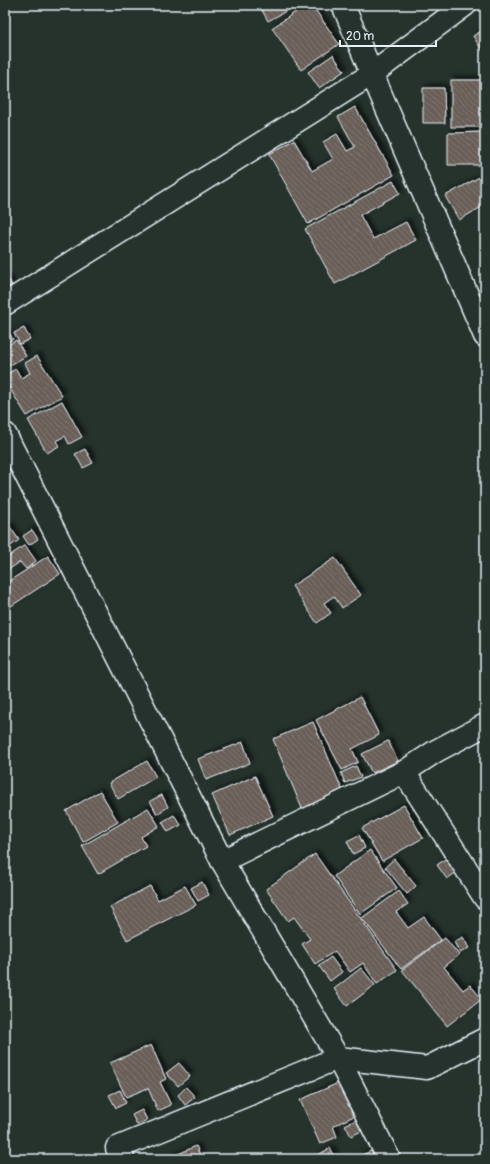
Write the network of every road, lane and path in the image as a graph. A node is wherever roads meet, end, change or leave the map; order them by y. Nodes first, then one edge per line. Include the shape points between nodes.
1 (343, 5) edge
2 (465, 5) edge
3 (372, 74) junction
4 (5, 304) edge
5 (485, 336) edge
6 (5, 434) edge
7 (485, 725) edge
8 (404, 772) junction
9 (222, 861) junction
10 (485, 898) edge
11 (485, 1039) edge
12 (338, 1058) junction
13 (123, 1159) edge
14 (389, 1159) edge

1 - 3 street
2 - 3 street
3 - 4 street
3 - 5 street
6 - 9 street
7 - 8 street via 436,751
8 - 9 street
8 - 10 street
9 - 12 street
11 - 12 street via 427,1068
12 - 13 street via 117,1148
12 - 14 street

